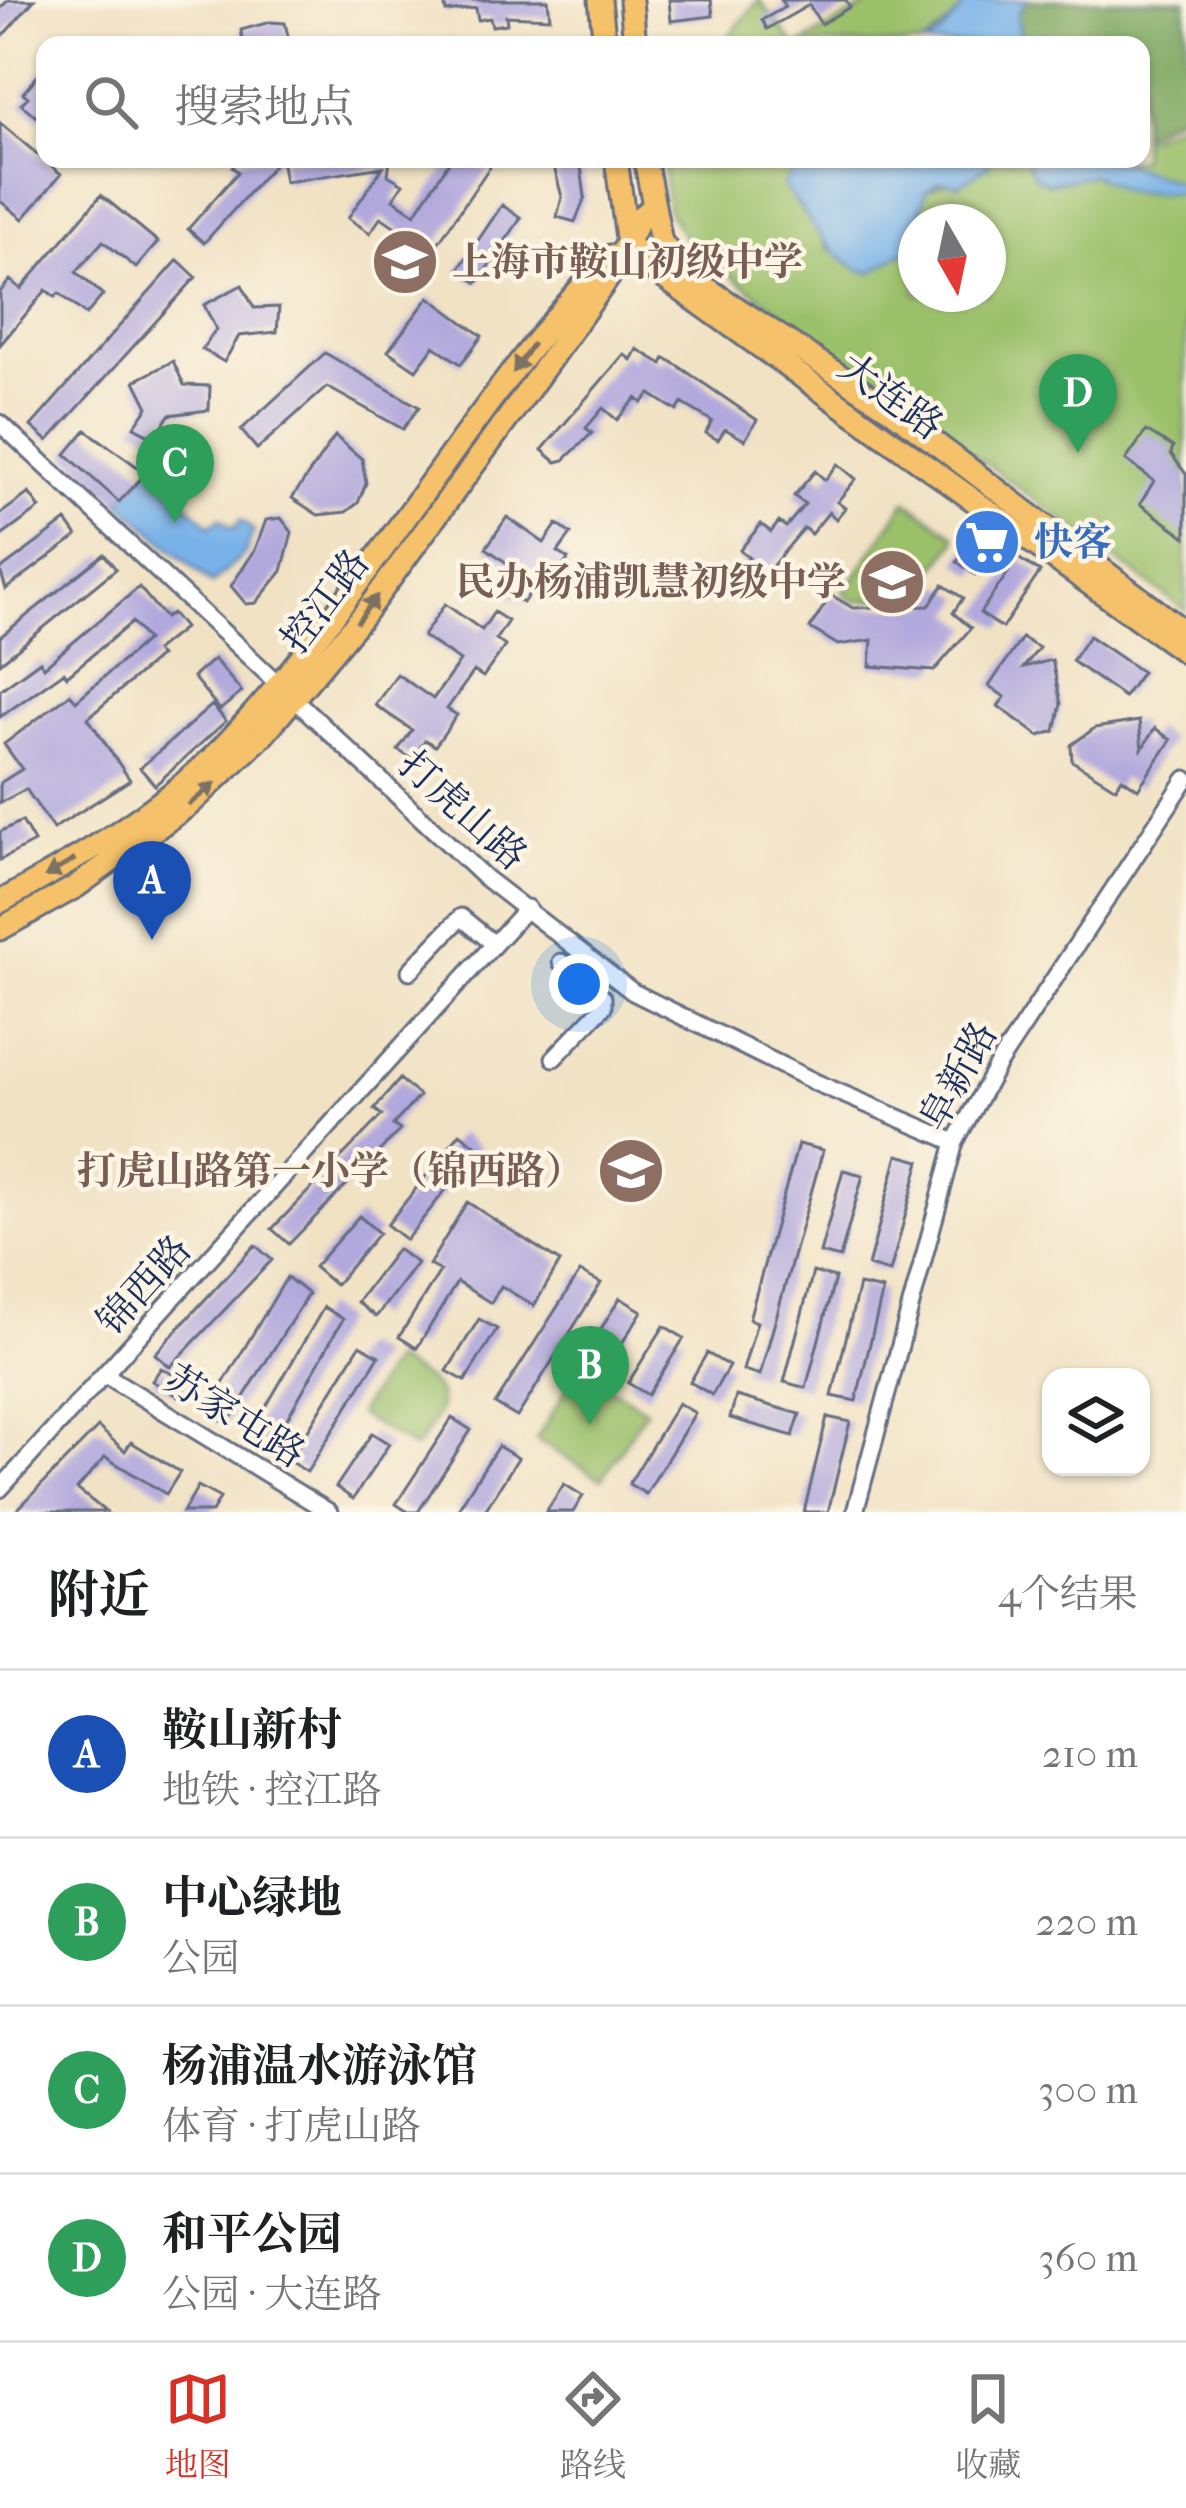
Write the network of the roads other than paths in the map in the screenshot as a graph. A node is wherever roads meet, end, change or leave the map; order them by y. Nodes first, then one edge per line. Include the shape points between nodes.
1 (600, 0) edge
2 (631, 0) edge
3 (604, 36) edge
4 (634, 36) edge
5 (617, 168) edge
6 (646, 168) edge
7 (651, 208) junction
8 (627, 238) junction
9 (0, 423) edge
10 (1186, 633) edge
11 (1186, 652) edge
12 (274, 684) junction
13 (294, 700) junction
14 (1186, 779) edge
15 (0, 902) edge
16 (527, 908) junction
17 (0, 929) edge
18 (494, 944) junction
19 (561, 962) dead end
20 (410, 971) dead end
21 (554, 1058) dead end
22 (955, 1142) junction
23 (107, 1376) junction
24 (0, 1490) edge
25 (329, 1512) edge
26 (855, 1512) edge

1 - 3 main road
2 - 4 main road
5 - 8 main road
6 - 7 main road, 大连路
7 - 8 main road, 控江路
7 - 10 main road, 大连路 via 661,242 688,276 889,408
8 - 11 main road, 大连路 via 657,275
8 -> 12 main road, 控江路 via 538,336 319,637
13 -> 8 main road, 控江路 via 544,368
9 - 12 street, 打虎山路
12 - 13 street, 打虎山路
12 -> 15 main road, 控江路 via 224,746 136,820
13 - 16 street, 打虎山路
17 -> 13 main road, 控江路 via 190,804
14 - 22 street, 阜新路
16 - 18 street, 锦西路
16 - 22 street, 打虎山路 via 633,992
18 - 20 street via 460,917
18 - 23 street, 锦西路
19 - 21 street via 603,998 603,1007
22 - 26 street, 阜新路
23 - 24 street, 锦西路
23 - 25 street, 苏家屯路

